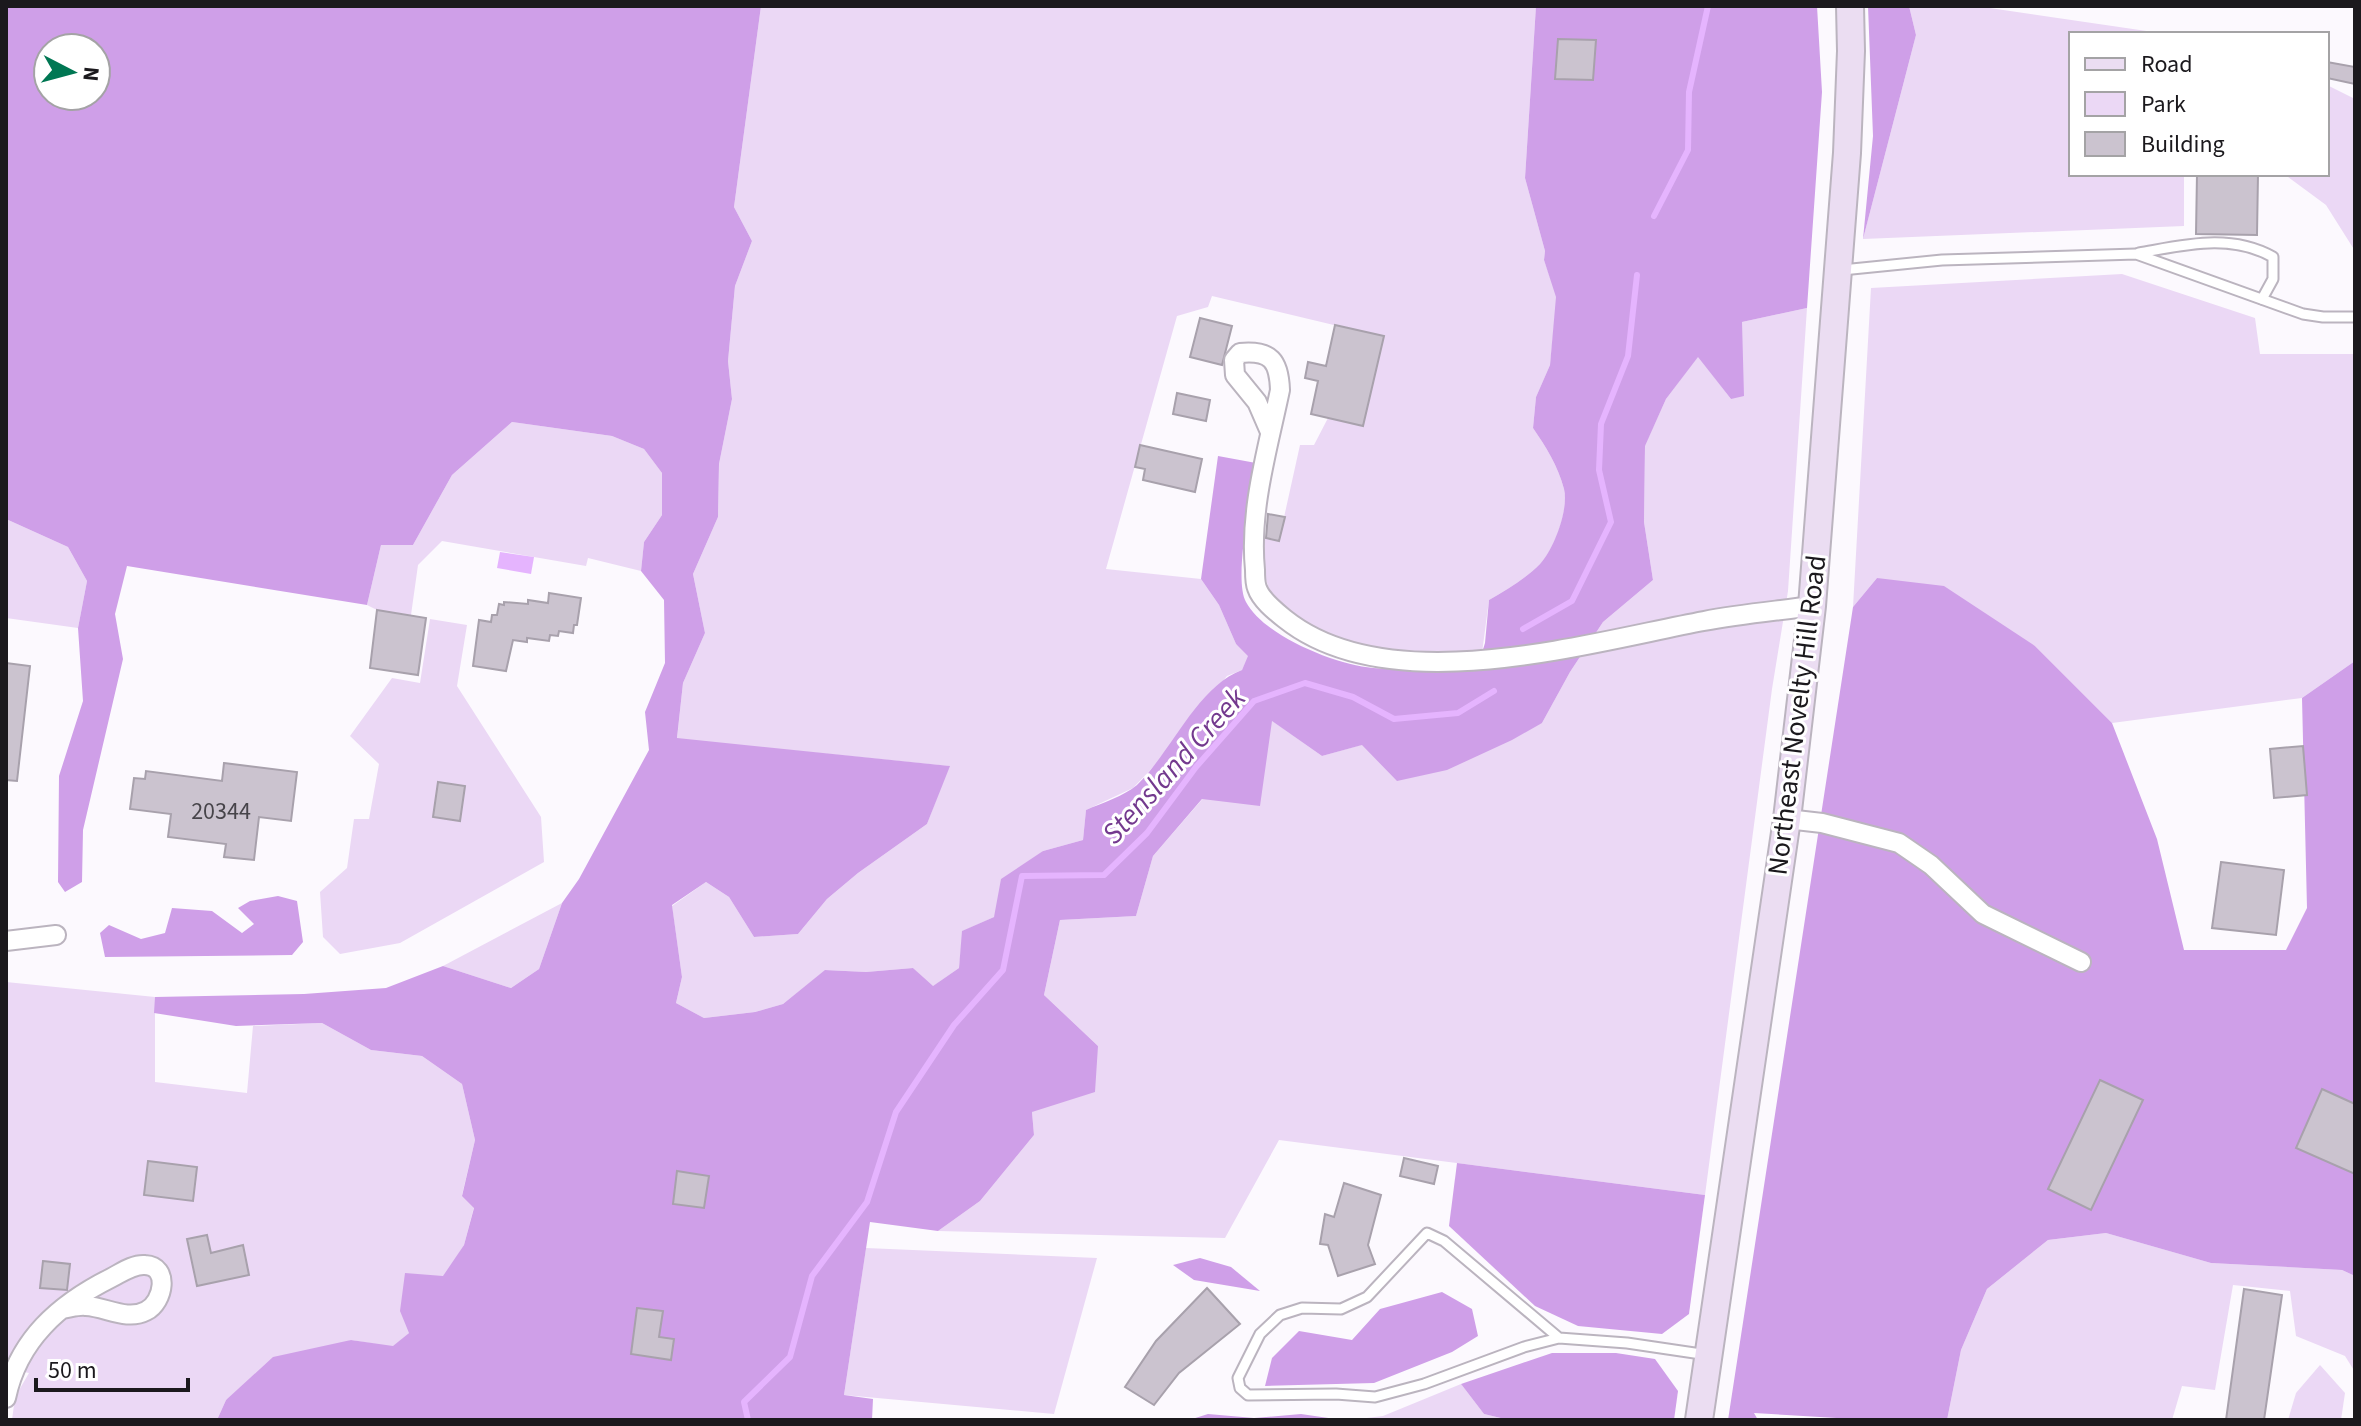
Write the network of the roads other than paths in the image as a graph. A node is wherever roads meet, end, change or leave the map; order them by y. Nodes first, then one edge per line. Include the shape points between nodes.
1 (1850, 6) edge
2 (2136, 254) junction
3 (1839, 270) junction
4 (2262, 299) junction
5 (2355, 317) edge
6 (1270, 432) dead end
7 (1812, 606) junction
8 (1787, 819) junction
9 (56, 935) dead end
10 (6, 941) edge
11 (2081, 962) dead end
12 (62, 1309) junction
13 (1559, 1338) junction
14 (1708, 1355) junction
15 (6, 1398) edge
16 (1699, 1420) edge

1 - 3 main road, Northeast Novelty Hill Road
2 - 3 lane via 1942,260
2 - 4 lane
2 - 4 lane via 2223,241 2255,246 2273,257 2273,279
3 - 7 main road, Northeast Novelty Hill Road
4 - 5 lane via 2303,314
6 - 7 street via 1252,541 1257,588 1271,608 1299,630 1347,650 1425,661 1504,659
7 - 8 main road, Northeast Novelty Hill Road
8 - 11 street via 1899,843 1983,914
8 - 14 main road, Northeast Novelty Hill Road
9 - 10 street
12 - 12 street via 146,1312 159,1299 162,1281 154,1268 133,1267
12 - 15 street via 39,1329 18,1359
13 - 13 lane via 1444,1241 1427,1233 1367,1297 1341,1309 1302,1308 1280,1315 1260,1334 1238,1378 1248,1395 1375,1397
13 - 14 lane
14 - 16 main road, Northeast Novelty Hill Road

